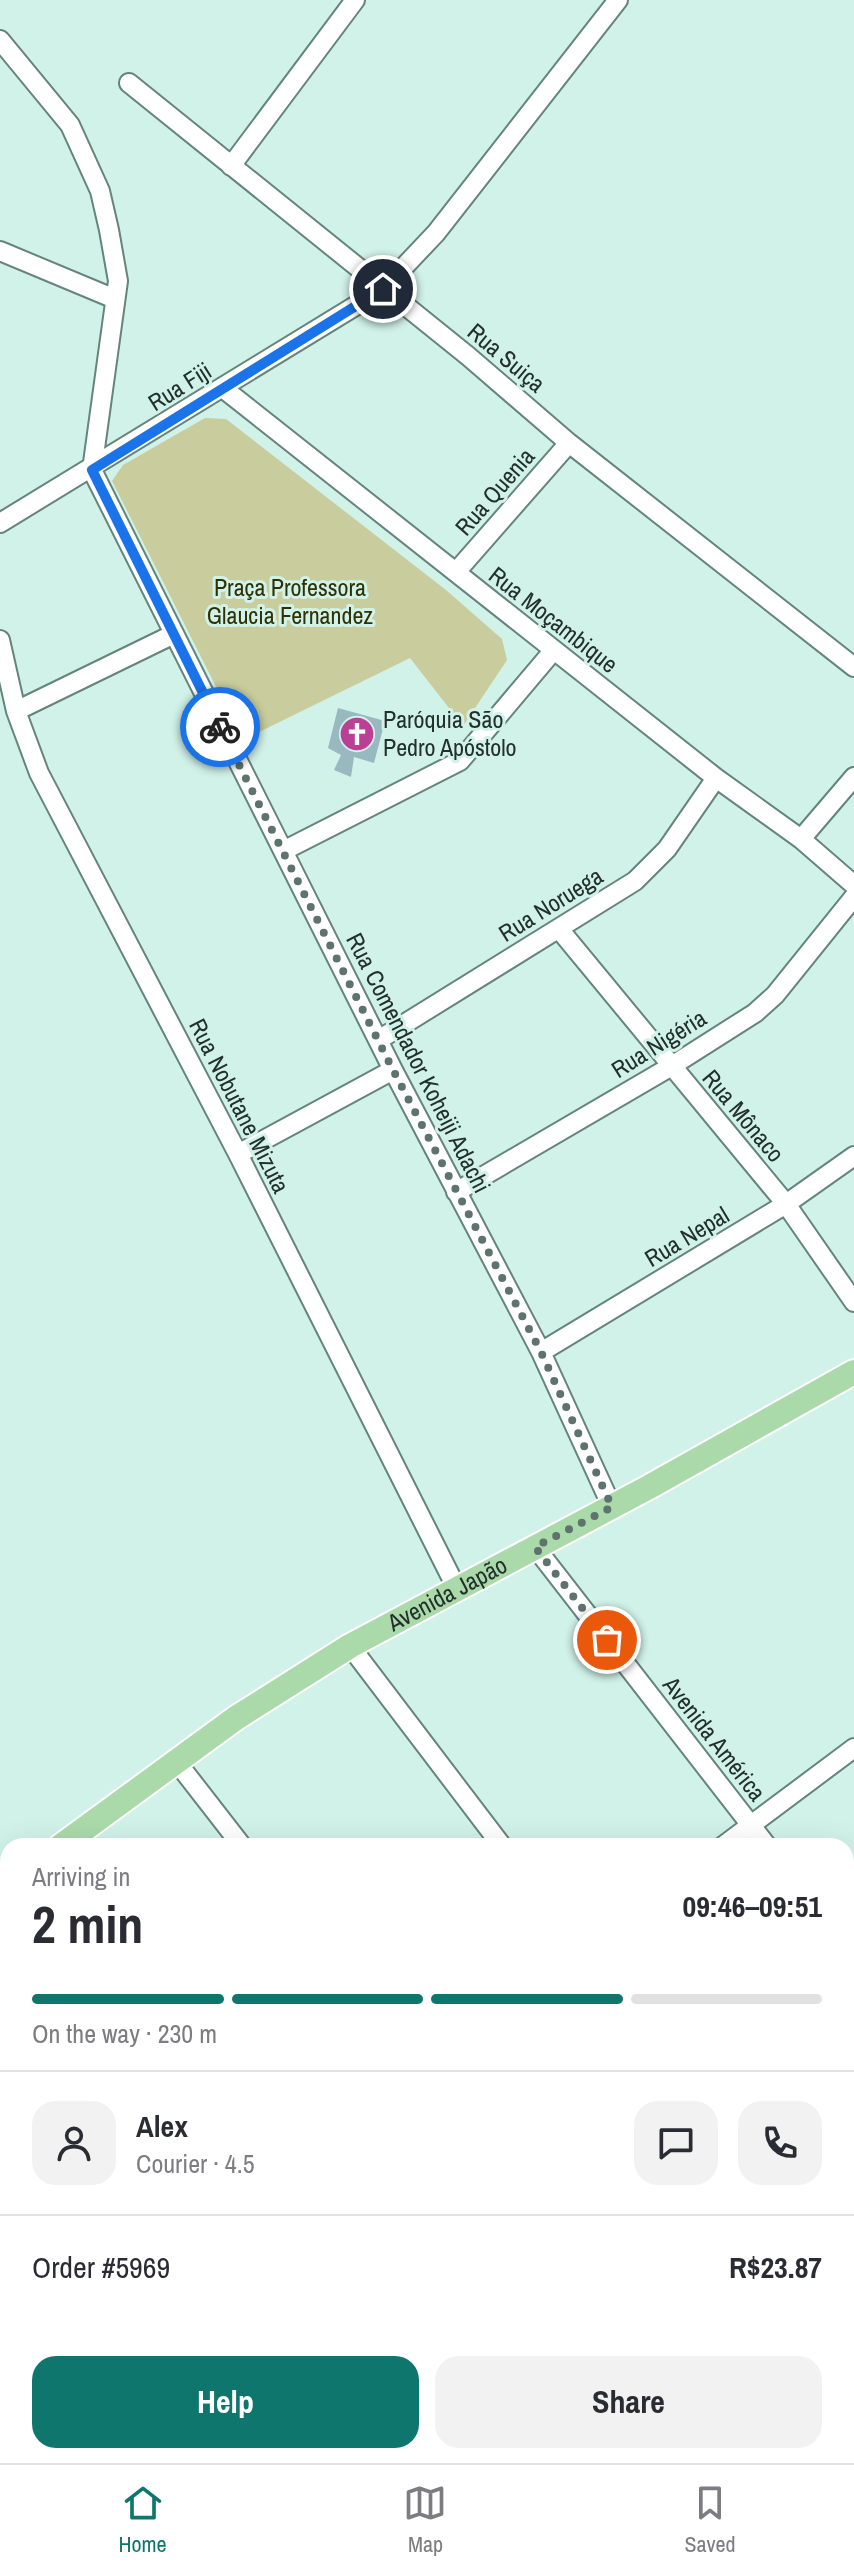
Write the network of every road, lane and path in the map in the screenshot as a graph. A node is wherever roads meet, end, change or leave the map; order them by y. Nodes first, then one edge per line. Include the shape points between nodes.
1 (355, 0) edge
2 (618, 0) edge
3 (0, 40) edge
4 (129, 83) dead end
5 (231, 166) junction
6 (0, 251) edge
7 (383, 289) junction
8 (115, 299) junction
9 (224, 389) junction
10 (569, 443) junction
11 (92, 470) junction
12 (0, 523) edge
13 (456, 572) junction
14 (172, 635) junction
15 (0, 640) edge
16 (553, 651) junction
17 (854, 667) edge
18 (16, 711) junction
19 (854, 777) edge
20 (716, 778) junction
21 (801, 839) junction
22 (283, 851) junction
23 (854, 885) edge
24 (854, 897) edge
25 (559, 929) junction
26 (380, 1039) junction
27 (670, 1067) junction
28 (393, 1070) junction
29 (238, 1154) junction
30 (854, 1156) edge
31 (456, 1192) junction
32 (786, 1204) junction
33 (854, 1302) edge
34 (541, 1352) junction
35 (854, 1372) edge
36 (612, 1507) junction
37 (535, 1547) junction
38 (456, 1587) junction
39 (350, 1646) junction
40 (854, 1748) edge
41 (176, 1761) junction
42 (751, 1825) junction
43 (72, 1838) edge
44 (236, 1838) edge
45 (496, 1838) edge
46 (734, 1838) edge
47 (761, 1838) edge

1 - 5 street
2 - 7 street, Rua Fiji via 436,233
3 - 8 street via 41,86 81,146 109,230 118,281
4 - 5 street, Rua Suiça
5 - 7 street, Rua Suiça
6 - 8 street
7 - 9 street, Rua Fiji
7 - 10 street, Rua Suiça
8 - 11 street
9 - 11 street, Rua Fiji
9 - 13 street, Rua Moçambique
10 - 13 street, Rua Quenia
10 - 17 street, Rua Suiça
11 - 12 street, Rua Fiji
11 - 14 street, Rua Comendador Koheiji Adachi
13 - 16 street, Rua Moçambique
14 - 18 street
14 - 22 street, Rua Comendador Koheiji Adachi
15 - 18 street, Rua Nobutane Mizuta
16 - 20 street, Rua Moçambique
16 - 22 street via 460,761
18 - 29 street, Rua Nobutane Mizuta via 67,830
19 - 21 street
20 - 21 street, Rua Moçambique
20 - 25 street, Rua Noruega via 651,867
21 - 23 street, Rua Moçambique
22 - 26 street, Rua Comendador Koheiji Adachi
24 - 27 street, Rua Nigéria via 775,995
25 - 26 street, Rua Noruega
25 - 27 street, Rua Mônaco
26 - 28 street, Rua Comendador Koheiji Adachi
27 - 31 street, Rua Nigéria
27 - 32 street, Rua Mônaco
28 - 29 street
28 - 31 street, Rua Comendador Koheiji Adachi
29 - 38 street, Rua Nobutane Mizuta
30 - 32 street, Rua Nepal
31 - 34 street, Rua Comendador Koheiji Adachi
32 - 33 street, Rua Mônaco
32 - 34 street, Rua Nepal
34 - 36 street, Rua Comendador Koheiji Adachi
35 - 36 main road, Avenida Japão
36 - 37 main road, Avenida Japão
37 - 38 main road, Avenida Japão
37 - 42 street, Avenida América
38 - 39 main road, Avenida Japão
39 - 41 main road, Avenida Japão
39 - 45 street
40 - 42 street
41 - 43 main road, Avenida Japão
41 - 44 street
42 - 46 street
42 - 47 street, Avenida América

